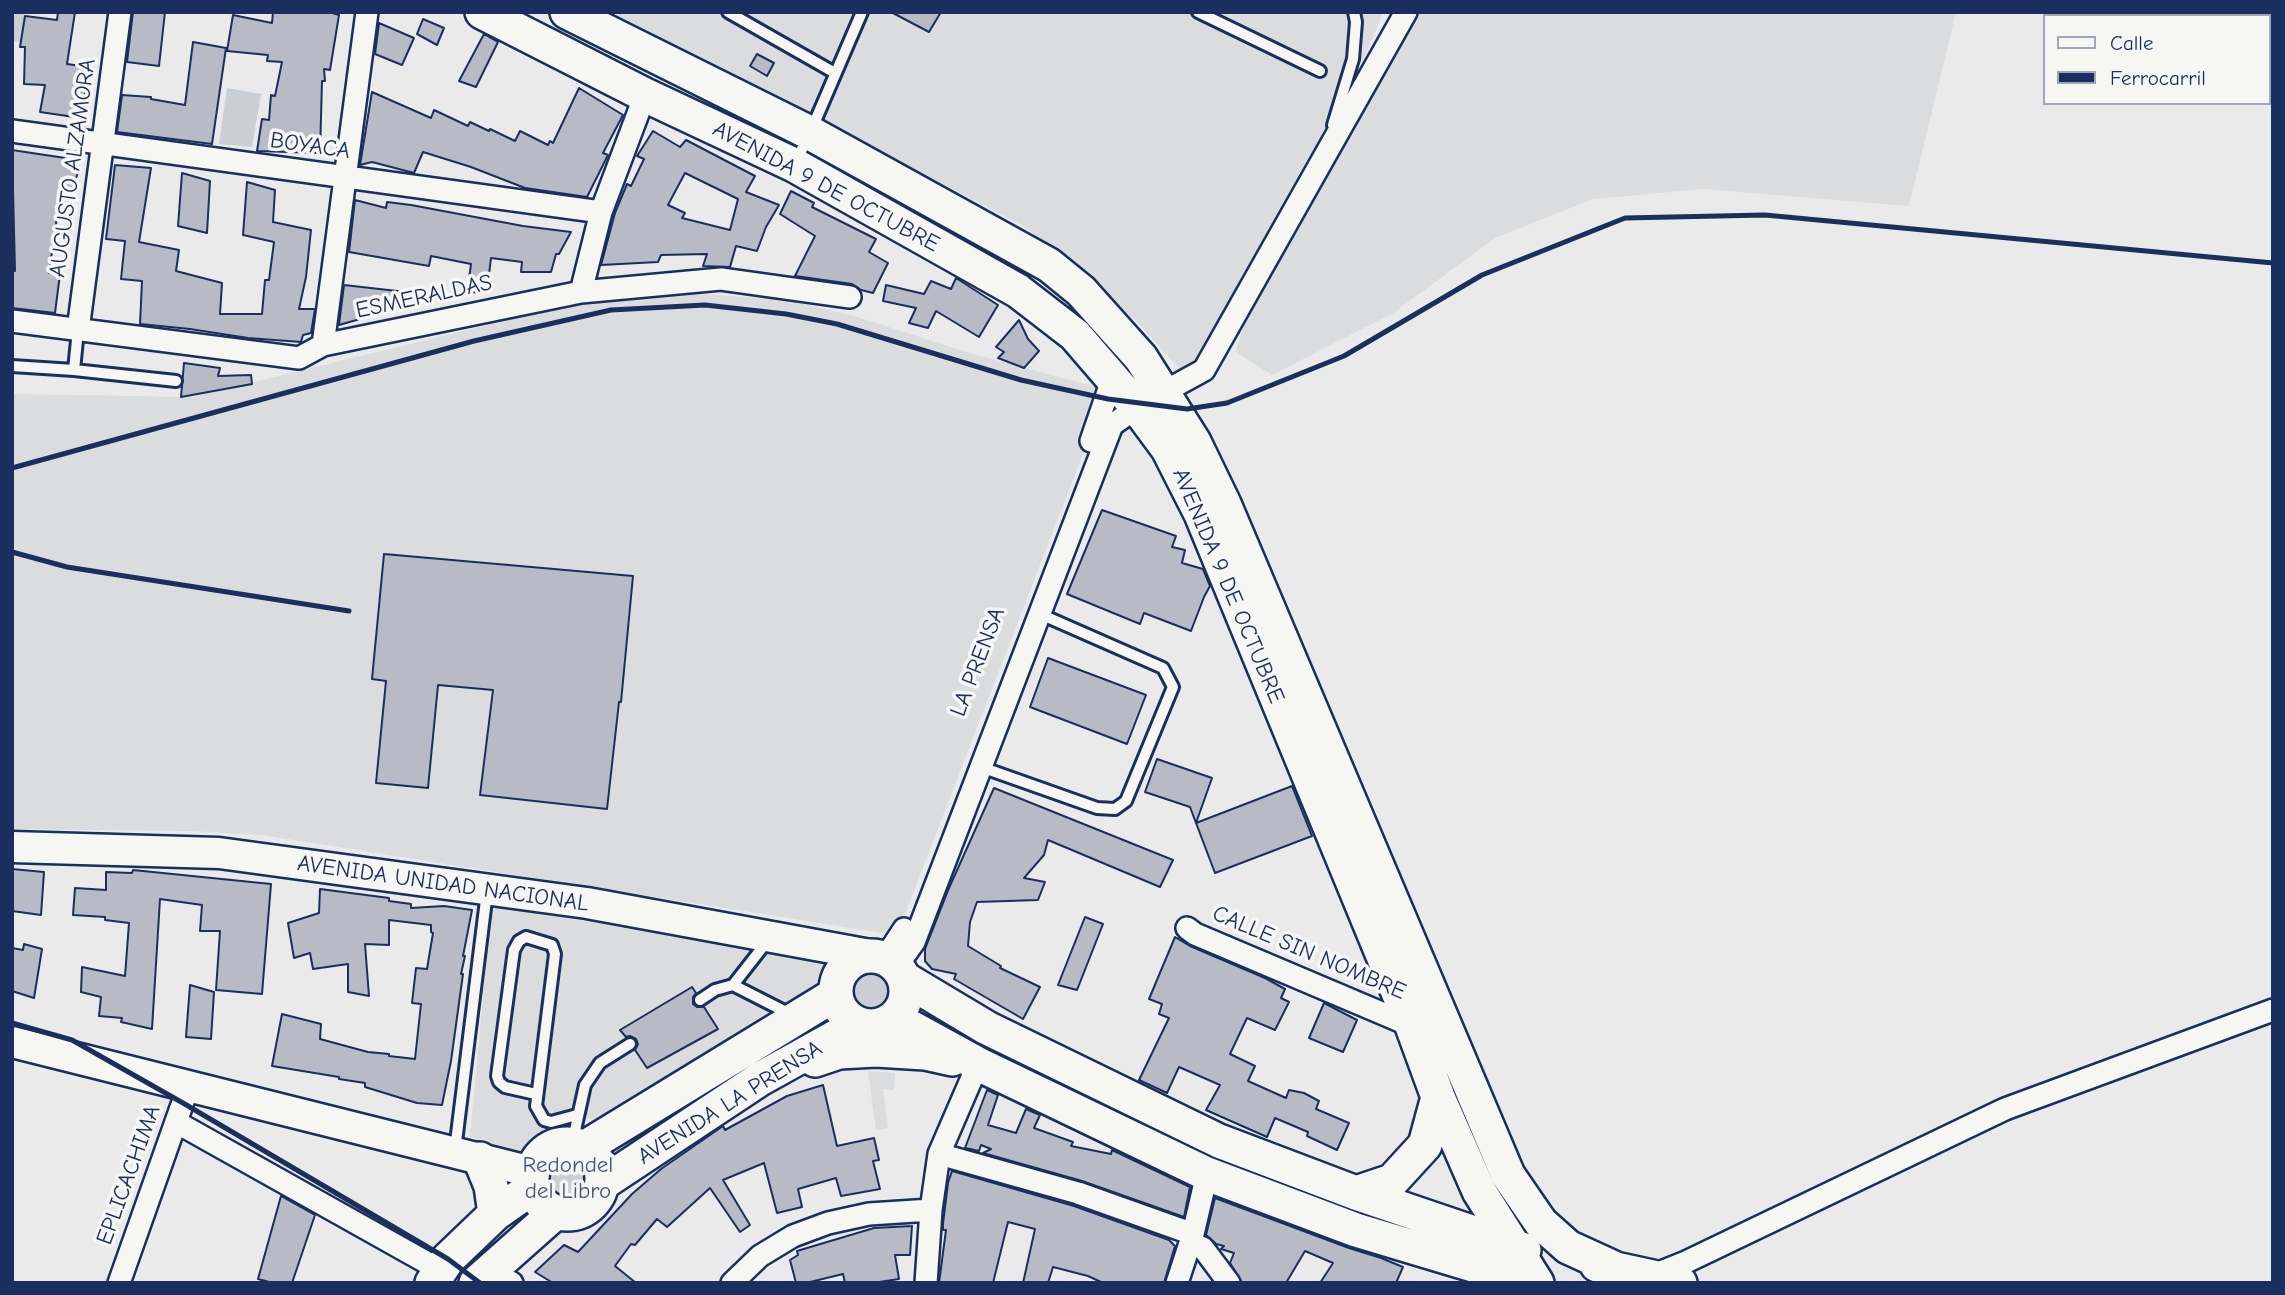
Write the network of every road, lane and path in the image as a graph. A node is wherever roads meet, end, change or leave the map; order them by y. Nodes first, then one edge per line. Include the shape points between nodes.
1 (120, 12) edge
2 (367, 12) edge
3 (482, 12) edge
4 (567, 12) edge
5 (728, 12) edge
6 (862, 12) edge
7 (1198, 12) edge
8 (1354, 12) edge
9 (1406, 12) edge
10 (1320, 71) dead end
11 (835, 73) junction
12 (645, 95) junction
13 (12, 131) edge
14 (810, 133) junction
15 (103, 143) junction
16 (1323, 158) junction
17 (794, 165) junction
18 (346, 177) junction
19 (601, 212) junction
20 (580, 292) junction
21 (850, 297) dead end
22 (12, 321) edge
23 (78, 330) junction
24 (323, 345) junction
25 (12, 366) edge
26 (74, 370) junction
27 (1112, 380) junction
28 (176, 382) dead end
29 (1151, 400) junction
30 (1040, 614) junction
31 (981, 767) junction
32 (12, 847) edge
33 (487, 890) junction
34 (1187, 928) dead end
35 (771, 937) junction
36 (889, 964) junction
37 (733, 985) junction
38 (836, 994) junction
39 (700, 1000) dead end
40 (2273, 1010) edge
41 (797, 1018) junction
42 (894, 1018) junction
43 (859, 1024) junction
44 (1412, 1026) junction
45 (12, 1042) edge
46 (630, 1044) dead end
47 (978, 1064) junction
48 (760, 1079) junction
49 (189, 1085) junction
50 (536, 1094) junction
51 (1438, 1097) junction
52 (176, 1122) junction
53 (578, 1136) junction
54 (939, 1154) junction
55 (467, 1156) junction
56 (1207, 1174) junction
57 (532, 1180) junction
58 (603, 1183) junction
59 (1356, 1194) junction
60 (931, 1210) junction
61 (555, 1213) junction
62 (495, 1214) junction
63 (1191, 1239) junction
64 (1516, 1247) junction
65 (436, 1276) edge
66 (1625, 1276) edge
67 (493, 1278) edge
68 (119, 1283) edge
69 (732, 1283) edge
70 (926, 1283) edge
71 (1177, 1283) edge
72 (1229, 1283) edge
73 (1535, 1283) edge
74 (1680, 1283) edge

1 - 15 street, AUGUSTO ALZAMORA
2 - 18 street
3 - 12 main road, AVENIDA 9 DE OCTUBRE
4 - 14 main road, AVENIDA 9 DE OCTUBRE
5 - 11 lane
6 - 11 lane
7 - 10 lane
8 - 16 lane via 1353,59
9 - 16 street, LA PRENSA
11 - 14 lane
12 - 17 main road, AVENIDA 9 DE OCTUBRE
12 - 19 street
13 - 15 street, BOYACA
14 - 17 lane
14 - 29 main road, AVENIDA 9 DE OCTUBRE via 1049,265 1082,291 1141,358
15 - 18 street, BOYACA
15 - 23 street, AUGUSTO ALZAMORA
16 - 29 street, LA PRENSA via 1204,370
17 - 27 main road, AVENIDA 9 DE OCTUBRE via 1018,290 1075,335
18 - 19 street, BOYACA
18 - 24 street
19 - 20 street
20 - 21 street, ESMERALDAS via 721,279
20 - 24 street, ESMERALDAS
22 - 23 street, ESMERALDAS
23 - 24 street, ESMERALDAS via 299,358
23 - 26 lane
25 - 26 lane
26 - 28 lane
27 - 29 main road, AVENIDA 9 DE OCTUBRE
27 - 36 street, LA PRENSA
29 - 30 street, LA PRENSA via 1112,425
29 - 44 main road, AVENIDA 9 DE OCTUBRE
29 - 66 main road, AVENIDA 9 DE OCTUBRE via 1194,442 1224,504 1508,1175 1541,1223 1568,1247
30 - 31 street, LA PRENSA
30 - 31 lane via 1163,668 1172,687 1126,801 1115,808 1097,807
31 - 36 street, LA PRENSA via 914,942
32 - 33 street, AVENIDA UNIDAD NACIONAL via 219,853
33 - 35 street, AVENIDA UNIDAD NACIONAL via 587,903
33 - 55 lane
34 - 44 street, CALLE SIN NOMBRE
35 - 36 street, AVENIDA UNIDAD NACIONAL
35 - 37 lane
36 - 38 main road via 856,958 845,967
36 - 42 main road via 907,993
36 - 59 main road via 987,1028 1219,1141
37 - 39 lane
37 - 41 lane
38 - 41 main road, AVENIDA LA PRENSA
38 - 43 main road via 839,1007
40 - 66 street via 2005,1109 1686,1262
41 - 53 main road, AVENIDA LA PRENSA
42 - 43 main road via 884,1024
42 - 47 main road
43 - 48 main road, AVENIDA LA PRENSA
44 - 51 main road, AVENIDA 9 DE OCTUBRE
45 - 49 street
46 - 53 lane via 600,1063 585,1085
47 - 48 main road via 913,1052 839,1052
47 - 54 street
47 - 56 main road
48 - 58 main road, AVENIDA LA PRENSA
49 - 52 street, EPLICACHIMA
49 - 55 street
50 - 50 lane via 555,954 552,945 526,937 514,950 497,1076 505,1087
50 - 53 lane via 536,1106 544,1120
51 - 59 main road via 1425,1145 1392,1181
51 - 64 main road, AVENIDA 9 DE OCTUBRE via 1479,1191
52 - 65 street
52 - 68 street, EPLICACHIMA
53 - 57 main road via 546,1150 537,1160
53 - 58 main road via 595,1157
54 - 60 street
54 - 63 street via 1078,1194
55 - 57 street
55 - 62 main road via 491,1186
56 - 63 street
56 - 73 main road via 1356,1230
57 - 61 main road via 537,1199
57 - 62 main road
58 - 61 main road via 586,1209
59 - 64 main road
60 - 69 street via 869,1214 828,1223 793,1236 760,1256
60 - 70 street
61 - 67 main road
62 - 65 main road
63 - 71 street
63 - 72 street
64 - 66 main road
64 - 73 main road, AVENIDA 9 DE OCTUBRE
66 - 74 main road

